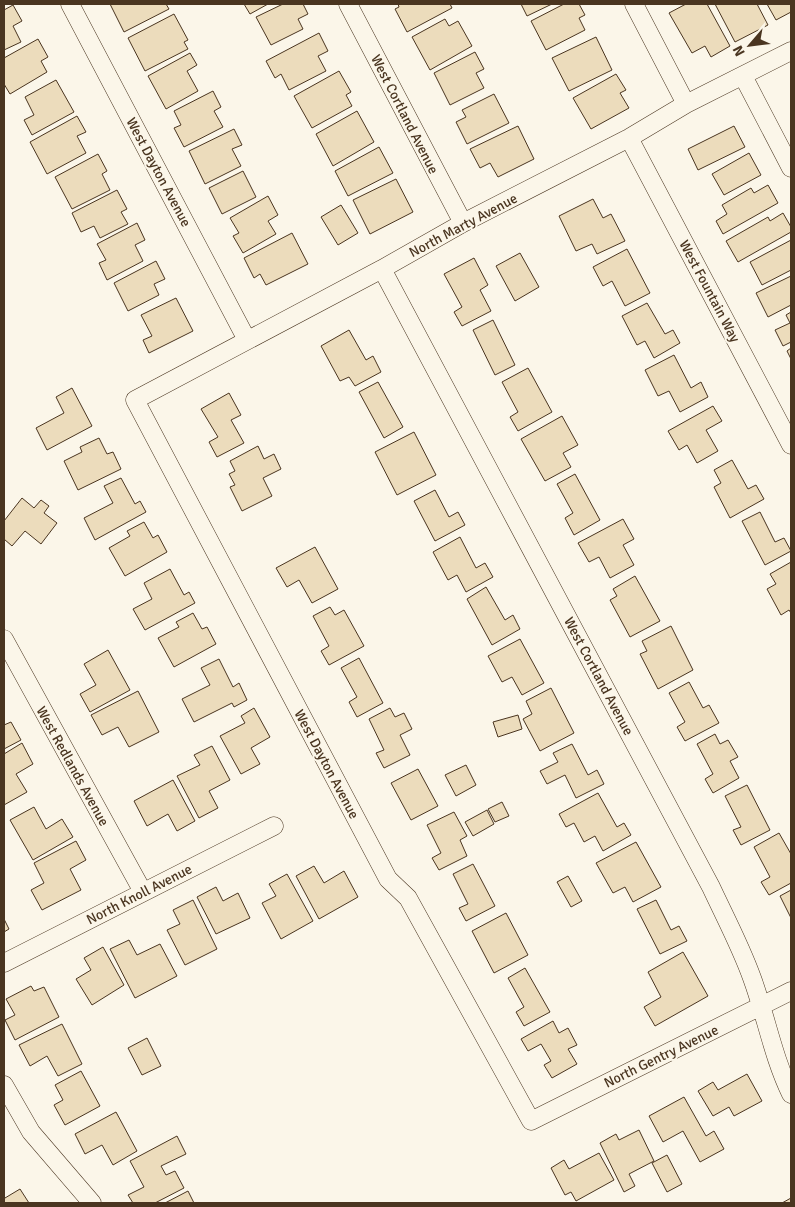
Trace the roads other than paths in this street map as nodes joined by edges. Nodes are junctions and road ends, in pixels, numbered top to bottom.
1 (70, 4) edge
2 (348, 4) edge
3 (634, 4) edge
4 (791, 51) edge
5 (743, 76) junction
6 (686, 104) junction
7 (629, 138) junction
8 (791, 168) edge
9 (462, 224) junction
10 (382, 269) junction
11 (247, 340) junction
12 (135, 400) joint
13 (791, 445) edge
14 (4, 639) edge
15 (274, 826) dead end
16 (143, 892) junction
17 (4, 963) edge
18 (791, 991) edge
19 (761, 1007) junction
20 (4, 1085) edge
21 (791, 1094) edge
22 (531, 1121) joint
23 (92, 1203) edge

1 - 11 street, West Dayton Avenue
2 - 9 street, West Cortland Avenue
3 - 6 street
4 - 5 street, North Marty Avenue
5 - 6 street, North Marty Avenue
5 - 8 street
6 - 7 street, North Marty Avenue
7 - 9 street, North Marty Avenue
7 - 13 street, West Fountain Way
9 - 10 street, North Marty Avenue
10 - 11 street, North Marty Avenue
10 - 19 street, West Cortland Avenue
11 - 12 street, North Marty Avenue
12 - 22 street, West Dayton Avenue
14 - 16 street, West Redlands Avenue
15 - 16 street, North Knoll Avenue
16 - 17 street, North Knoll Avenue
18 - 19 street, North Gentry Avenue
19 - 21 street, West Cortland Avenue
19 - 22 street, North Gentry Avenue
20 - 23 street

